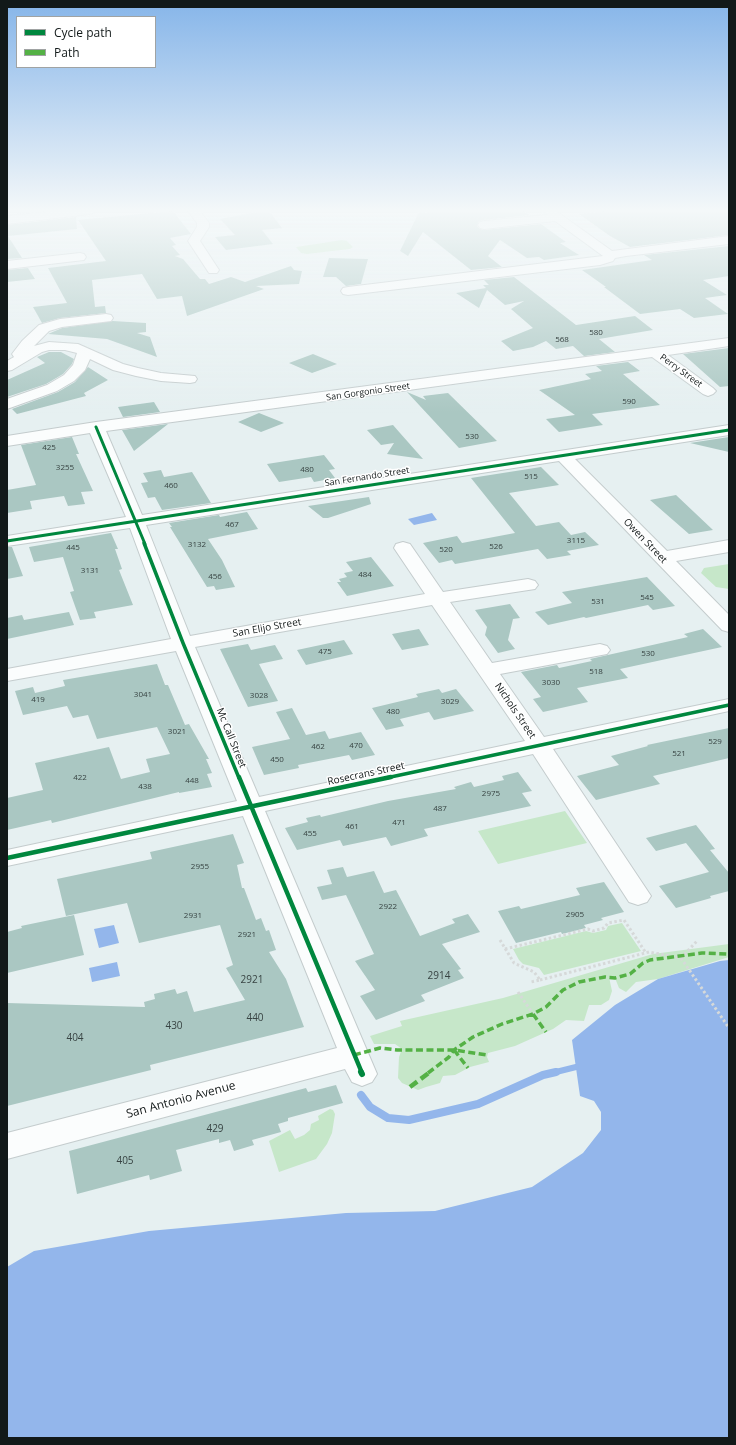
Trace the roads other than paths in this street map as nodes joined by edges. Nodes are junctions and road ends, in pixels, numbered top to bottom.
1 (459, 278) edge
2 (348, 291) dead end
3 (106, 318) dead end
4 (729, 342) edge
5 (85, 352) junction
6 (655, 352) junction
7 (8, 361) edge
8 (190, 379) dead end
9 (708, 391) dead end
10 (7, 404) edge
11 (96, 427) junction
12 (729, 430) edge
13 (7, 441) edge
14 (562, 455) junction
15 (136, 521) junction
16 (7, 541) edge
17 (729, 546) edge
18 (404, 548) dead end
19 (661, 558) junction
20 (528, 585) dead end
21 (438, 598) junction
22 (729, 626) edge
23 (183, 643) junction
24 (600, 650) dead end
25 (488, 670) junction
26 (7, 675) edge
27 (729, 705) edge
28 (539, 746) junction
29 (250, 806) junction
30 (7, 858) edge
31 (638, 896) dead end
32 (358, 1064) joint
33 (7, 1146) edge

1 - 2 street
3 - 7 street
4 - 6 street, San Gorgonio Street
5 - 7 street
5 - 8 street
5 - 10 street
6 - 9 street, Perry Street
6 - 11 street, San Gorgonio Street
11 - 13 street, San Gorgonio Street
11 - 15 street, Mc Call Street
12 - 14 street, San Fernando Street
14 - 15 street, San Fernando Street
14 - 19 street, Owen Street
15 - 16 street, San Fernando Street
15 - 23 street, Mc Call Street
17 - 19 street
18 - 21 street, Nichols Street
19 - 22 street, Owen Street
20 - 21 street, San Elijo Street
21 - 23 street, San Elijo Street
21 - 25 street, Nichols Street
23 - 26 street, San Elijo Street
23 - 29 street, Mc Call Street
24 - 25 street
25 - 28 street, Nichols Street
27 - 28 street, Rosecrans Street
28 - 29 street, Rosecrans Street
28 - 31 street, Nichols Street
29 - 30 street, Rosecrans Street
29 - 32 street, Mc Call Street
32 - 33 street, San Antonio Avenue

